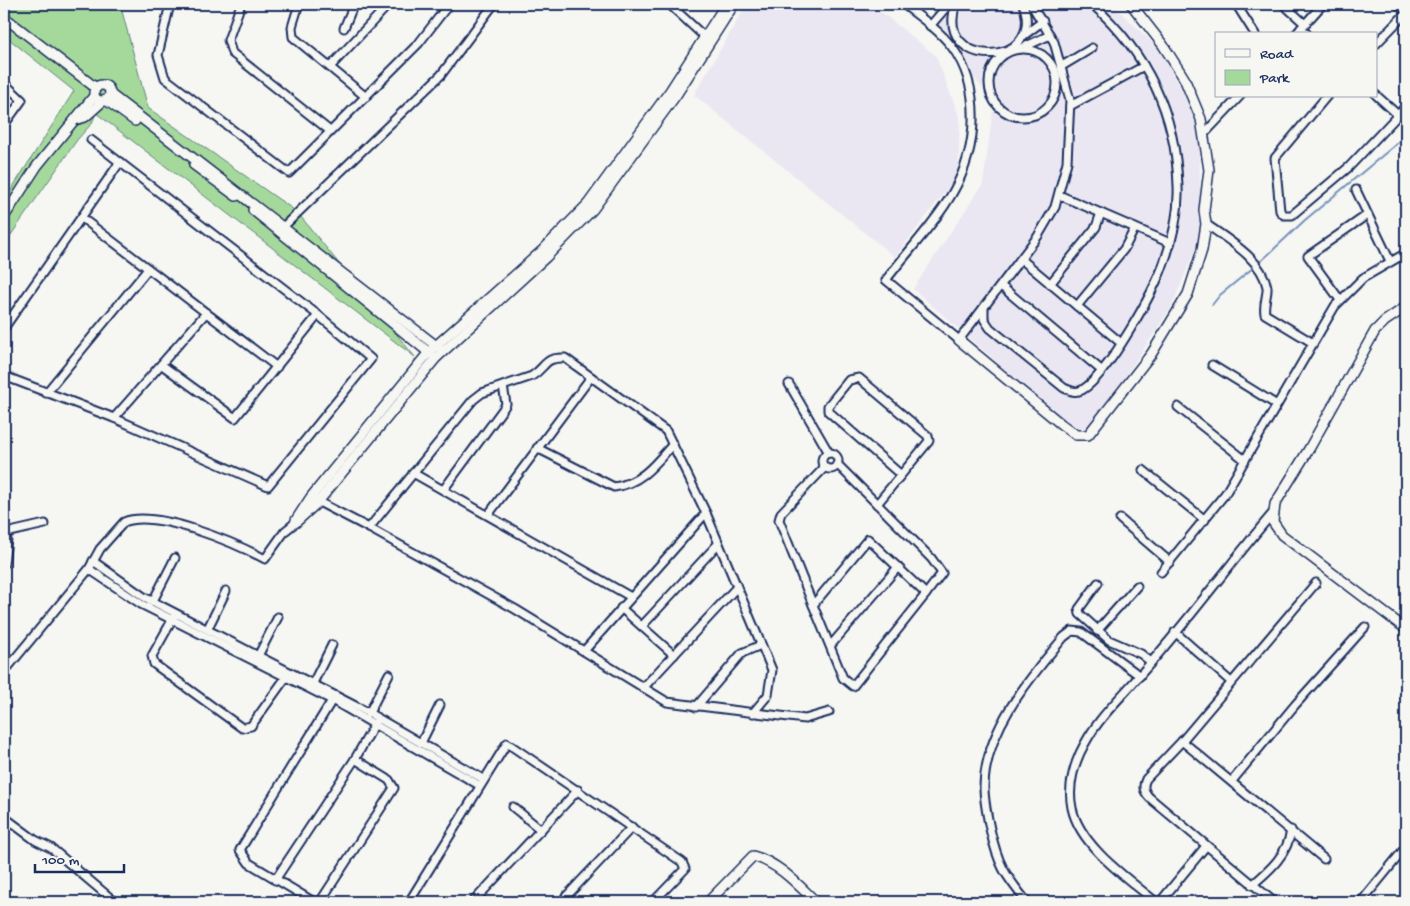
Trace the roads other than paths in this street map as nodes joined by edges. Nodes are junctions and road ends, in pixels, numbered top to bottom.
1 (170, 4) edge
2 (241, 4) edge
3 (299, 4) edge
4 (354, 4) edge
5 (389, 4) edge
6 (494, 4) edge
7 (669, 4) edge
8 (726, 4) edge
9 (734, 4) edge
10 (903, 4) edge
11 (949, 4) edge
12 (956, 4) edge
13 (1031, 4) edge
14 (1092, 4) edge
15 (1131, 4) edge
16 (1236, 4) edge
17 (1283, 4) edge
18 (1323, 4) edge
19 (1398, 4) edge
20 (445, 5) edge
21 (1024, 6) edge
22 (1406, 12) edge
23 (4, 17) edge
24 (1043, 21) junction
25 (930, 26) junction
26 (1033, 27) junction
27 (344, 28) dead end
28 (1300, 28) edge
29 (1254, 32) edge
30 (1050, 35) junction
31 (1020, 38) junction
32 (708, 39) junction
33 (1039, 40) junction
34 (1378, 42) edge
35 (1022, 48) junction
36 (1092, 48) dead end
37 (1048, 59) junction
38 (1062, 66) junction
39 (1144, 66) junction
40 (330, 67) junction
41 (4, 83) edge
42 (95, 92) junction
43 (366, 97) junction
44 (106, 98) junction
45 (1238, 98) edge
46 (1326, 98) edge
47 (1378, 98) edge
48 (1070, 106) junction
49 (1406, 106) edge
50 (1398, 115) junction
51 (75, 120) junction
52 (4, 125) edge
53 (330, 131) junction
54 (1204, 134) junction
55 (91, 140) dead end
56 (120, 162) junction
57 (1356, 190) dead end
58 (1059, 195) junction
59 (7, 208) edge
60 (1101, 213) junction
61 (1367, 215) junction
62 (4, 217) edge
63 (82, 218) junction
64 (1206, 224) junction
65 (284, 226) junction
66 (1135, 228) junction
67 (1170, 243) junction
68 (1406, 253) edge
69 (1021, 259) junction
70 (1390, 260) junction
71 (148, 269) junction
72 (1050, 284) junction
73 (1001, 286) junction
74 (1340, 300) junction
75 (1077, 306) junction
76 (984, 307) junction
77 (1406, 307) edge
78 (206, 313) junction
79 (318, 314) junction
80 (4, 328) edge
81 (959, 340) junction
82 (1121, 343) junction
83 (1313, 343) junction
84 (436, 345) junction
85 (443, 351) junction
86 (432, 355) junction
87 (162, 365) junction
88 (1212, 365) dead end
89 (277, 368) junction
90 (1102, 370) junction
91 (4, 376) edge
92 (591, 377) junction
93 (789, 384) dead end
94 (503, 386) junction
95 (46, 392) junction
96 (1277, 405) junction
97 (1178, 406) dead end
98 (114, 418) junction
99 (673, 444) junction
100 (537, 448) junction
101 (829, 453) junction
102 (1245, 460) junction
103 (837, 464) junction
104 (825, 467) junction
105 (1143, 470) dead end
106 (414, 473) junction
107 (901, 475) junction
108 (444, 489) junction
109 (314, 499) junction
110 (876, 504) junction
111 (706, 513) junction
112 (1272, 514) junction
113 (488, 515) junction
114 (1120, 519) dead end
115 (1205, 520) junction
116 (295, 522) joint
117 (45, 524) dead end
118 (369, 528) junction
119 (5, 530) edge
120 (718, 544) junction
121 (175, 558) dead end
122 (93, 561) junction
123 (1170, 562) junction
124 (4, 564) edge
125 (898, 568) junction
126 (89, 569) junction
127 (1161, 572) dead end
128 (1098, 583) dead end
129 (1316, 583) dead end
130 (1136, 586) dead end
131 (736, 588) junction
132 (226, 590) dead end
133 (926, 594) junction
134 (631, 597) junction
135 (153, 601) junction
136 (813, 605) junction
137 (621, 608) junction
138 (175, 616) junction
139 (278, 617) dead end
140 (642, 626) junction
141 (1365, 627) dead end
142 (208, 628) junction
143 (1406, 629) edge
144 (1097, 630) junction
145 (1175, 632) junction
146 (332, 645) dead end
147 (761, 645) junction
148 (831, 645) junction
149 (584, 651) junction
150 (674, 655) junction
151 (257, 657) junction
152 (1152, 662) junction
153 (4, 672) edge
154 (289, 674) junction
155 (389, 674) dead end
156 (1140, 676) junction
157 (1231, 682) junction
158 (313, 683) junction
159 (644, 688) junction
160 (333, 698) junction
161 (440, 705) dead end
162 (696, 707) junction
163 (829, 712) dead end
164 (369, 713) junction
165 (753, 713) junction
166 (377, 721) junction
167 (1182, 741) junction
168 (421, 743) junction
169 (355, 759) junction
170 (1232, 781) junction
171 (481, 782) junction
172 (578, 790) junction
173 (513, 808) dead end
174 (4, 817) edge
175 (632, 827) junction
176 (541, 830) junction
177 (1290, 830) junction
178 (1206, 846) junction
179 (1406, 847) edge
180 (1324, 859) dead end
181 (276, 880) junction
182 (1252, 885) junction
183 (4, 900) edge
184 (7, 902) edge
185 (116, 902) edge
186 (314, 902) edge
187 (320, 902) edge
188 (409, 902) edge
189 (473, 902) edge
190 (560, 902) edge
191 (654, 902) edge
192 (708, 902) edge
193 (816, 902) edge
194 (1028, 902) edge
195 (1156, 902) edge
196 (1160, 902) edge
197 (1274, 902) edge
198 (1361, 902) edge

1 - 53 street
2 - 53 street
3 - 40 street
4 - 27 street
5 - 40 street
6 - 65 street
7 - 32 street
8 - 32 street
9 - 32 street
10 - 25 street
11 - 25 street
12 - 31 street
13 - 24 street
14 - 39 street
15 - 54 street
16 - 29 street
17 - 28 street
18 - 28 street
19 - 22 street
20 - 43 street
21 - 26 street
21 - 31 street
22 - 34 street
23 - 42 street
24 - 26 street
24 - 30 street
25 - 81 street
26 - 31 street
30 - 33 street
30 - 38 street
32 - 84 street
32 - 85 street
33 - 35 street
33 - 37 street
35 - 37 street
35 - 37 street
36 - 38 street
38 - 48 street
39 - 48 street
39 - 67 street
40 - 43 street
41 - 52 street
42 - 44 street
42 - 44 street
42 - 51 street
43 - 53 street
44 - 51 street
44 - 65 street
44 - 86 street
45 - 54 street
46 - 50 street
47 - 50 street
48 - 58 street
49 - 50 street
51 - 59 street
54 - 64 street
55 - 56 street
56 - 63 street
56 - 79 street
57 - 61 street
58 - 60 street
58 - 69 street
59 - 62 street
60 - 66 street
60 - 72 street
61 - 70 street
61 - 74 street
63 - 71 street
63 - 80 street
64 - 81 street
64 - 83 street
65 - 84 street
66 - 67 street
66 - 75 street
67 - 82 street
68 - 70 street
69 - 72 street
69 - 73 street
70 - 74 street
71 - 78 street
71 - 95 street
72 - 75 street
73 - 76 street
73 - 90 street
74 - 83 street
75 - 82 street
76 - 81 street
76 - 90 street
77 - 112 street
78 - 87 street
78 - 89 street
79 - 89 street
79 - 98 street
82 - 90 street
83 - 96 street
84 - 85 street
84 - 86 street
85 - 86 street
86 - 109 street
87 - 89 street
87 - 98 street
88 - 96 street
91 - 95 street
92 - 94 street
92 - 99 street
92 - 100 street
93 - 101 street
94 - 106 street
94 - 108 street
95 - 98 street
96 - 102 street
97 - 102 street
99 - 100 street
99 - 111 street
100 - 113 street
101 - 103 street
101 - 104 street
102 - 115 street
103 - 104 street
103 - 110 street
104 - 136 street
105 - 115 street
106 - 108 street
106 - 118 street
107 - 107 street
107 - 110 street
108 - 113 street
109 - 116 street
109 - 118 street
110 - 133 street
111 - 120 street
111 - 134 street
112 - 143 street
112 - 145 street
113 - 134 street
114 - 123 street
115 - 123 street
116 - 122 street
117 - 119 street
118 - 149 street
119 - 124 street
120 - 131 street
120 - 140 street
121 - 135 street
122 - 126 street
122 - 135 street
123 - 127 street
125 - 133 street
125 - 136 street
125 - 148 street
126 - 138 street
126 - 153 street
128 - 144 street
129 - 157 street
130 - 144 street
131 - 147 street
131 - 150 street
132 - 142 street
133 - 148 street
134 - 137 street
135 - 138 street
136 - 148 street
137 - 140 street
137 - 149 street
138 - 142 street
138 - 151 street
138 - 154 street
139 - 151 street
140 - 150 street
141 - 170 street
142 - 151 street
144 - 152 street
145 - 152 street
145 - 157 street
146 - 158 street
147 - 162 street
147 - 165 street
149 - 159 street
150 - 159 street
151 - 154 street
152 - 156 street
154 - 158 street
154 - 160 street
155 - 164 street
156 - 194 street
156 - 195 street
157 - 167 street
158 - 160 street
159 - 162 street
160 - 164 street
160 - 166 street
160 - 181 street
161 - 168 street
162 - 165 street
163 - 165 street
164 - 166 street
166 - 168 street
166 - 169 street
166 - 171 street
167 - 170 street
167 - 178 street
168 - 171 street
169 - 181 street
169 - 187 street
170 - 177 street
171 - 172 street
171 - 188 street
172 - 175 street
172 - 176 street
173 - 176 street
174 - 185 street
175 - 190 street
175 - 191 street
176 - 189 street
177 - 180 street
177 - 182 street
178 - 182 street
178 - 196 street
179 - 198 street
181 - 186 street
182 - 197 street
183 - 184 street
192 - 193 street

